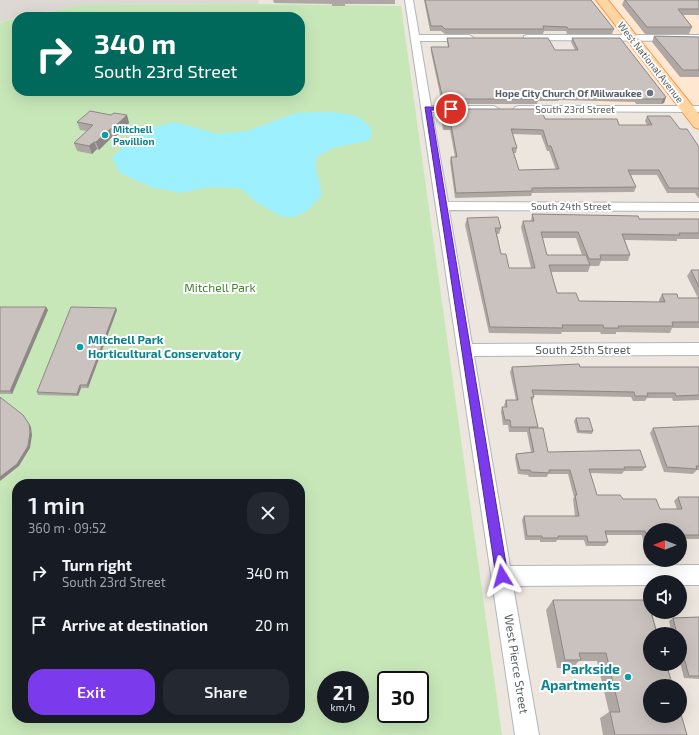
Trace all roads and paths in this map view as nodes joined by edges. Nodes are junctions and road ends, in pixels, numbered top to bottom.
1 (409, 0) edge
2 (602, 0) edge
3 (416, 38) junction
4 (479, 38) edge
5 (519, 38) edge
6 (632, 38) junction
7 (699, 38) edge
8 (428, 109) junction
9 (693, 109) edge
10 (699, 124) edge
11 (443, 206) junction
12 (699, 207) edge
13 (699, 349) edge
14 (466, 350) junction
15 (699, 575) edge
16 (502, 576) junction
17 (527, 735) edge

1 - 3 street, West Pierce Street
2 - 6 main road, West National Avenue
3 - 4 street
3 - 8 street, West Pierce Street
5 - 6 street
6 - 7 street
6 - 9 main road, West National Avenue
8 - 9 street, South 23rd Street
8 - 11 street, West Pierce Street
9 - 10 main road, West National Avenue
11 - 12 street, South 24th Street
11 - 14 street, West Pierce Street
13 - 14 street, South 25th Street
14 - 16 street, West Pierce Street
15 - 16 street
16 - 17 street, West Pierce Street

